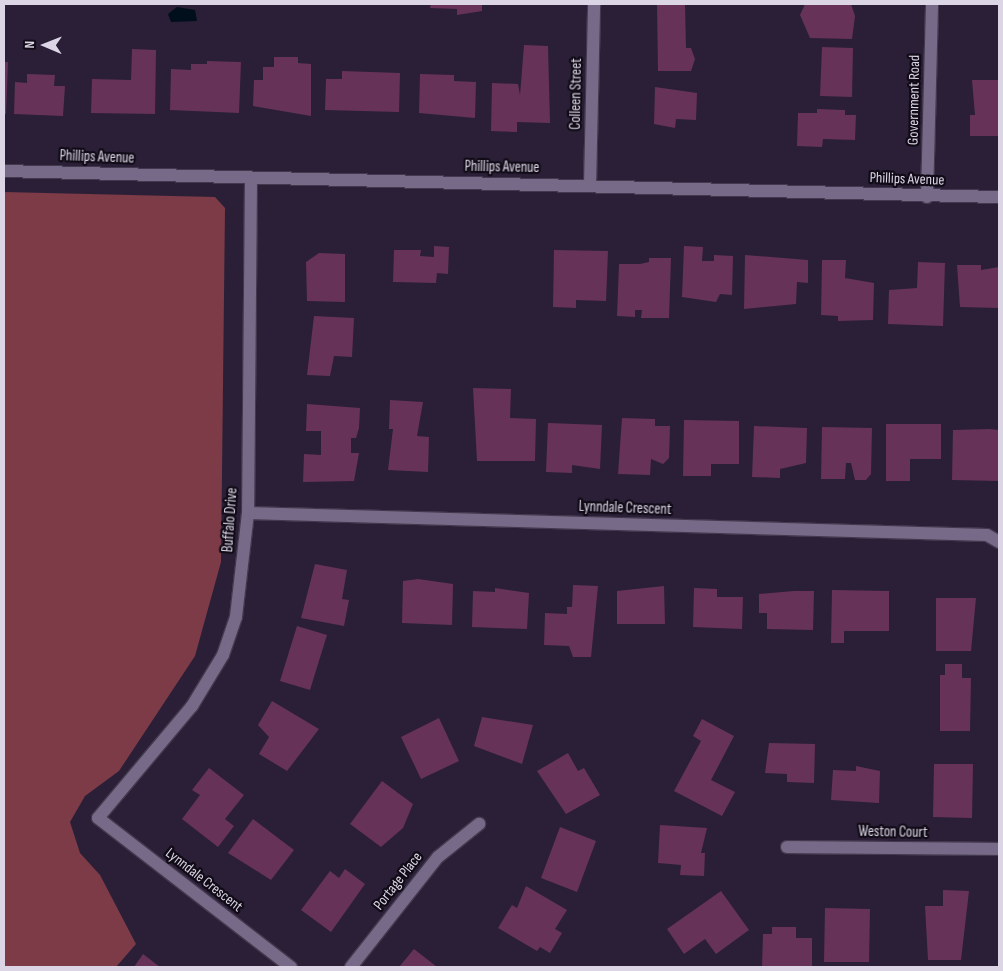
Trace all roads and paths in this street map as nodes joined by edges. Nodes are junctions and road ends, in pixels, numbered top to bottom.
1 (594, 4) edge
2 (932, 4) edge
3 (4, 171) edge
4 (251, 178) junction
5 (590, 186) junction
6 (927, 197) junction
7 (999, 198) edge
8 (248, 513) junction
9 (999, 542) edge
10 (98, 818) joint
11 (479, 824) dead end
12 (787, 847) dead end
13 (999, 849) edge
14 (291, 967) edge
15 (351, 967) edge

1 - 5 street, Colleen Street
2 - 6 street, Government Road
3 - 4 street, Phillips Avenue
4 - 5 street, Phillips Avenue
4 - 8 street, Buffalo Drive
5 - 6 street, Phillips Avenue
6 - 7 street, Phillips Avenue
8 - 9 street, Lynndale Crescent
8 - 10 street, Buffalo Drive
10 - 14 street, Lynndale Crescent
11 - 15 street, Portage Place
12 - 13 street, Weston Court

